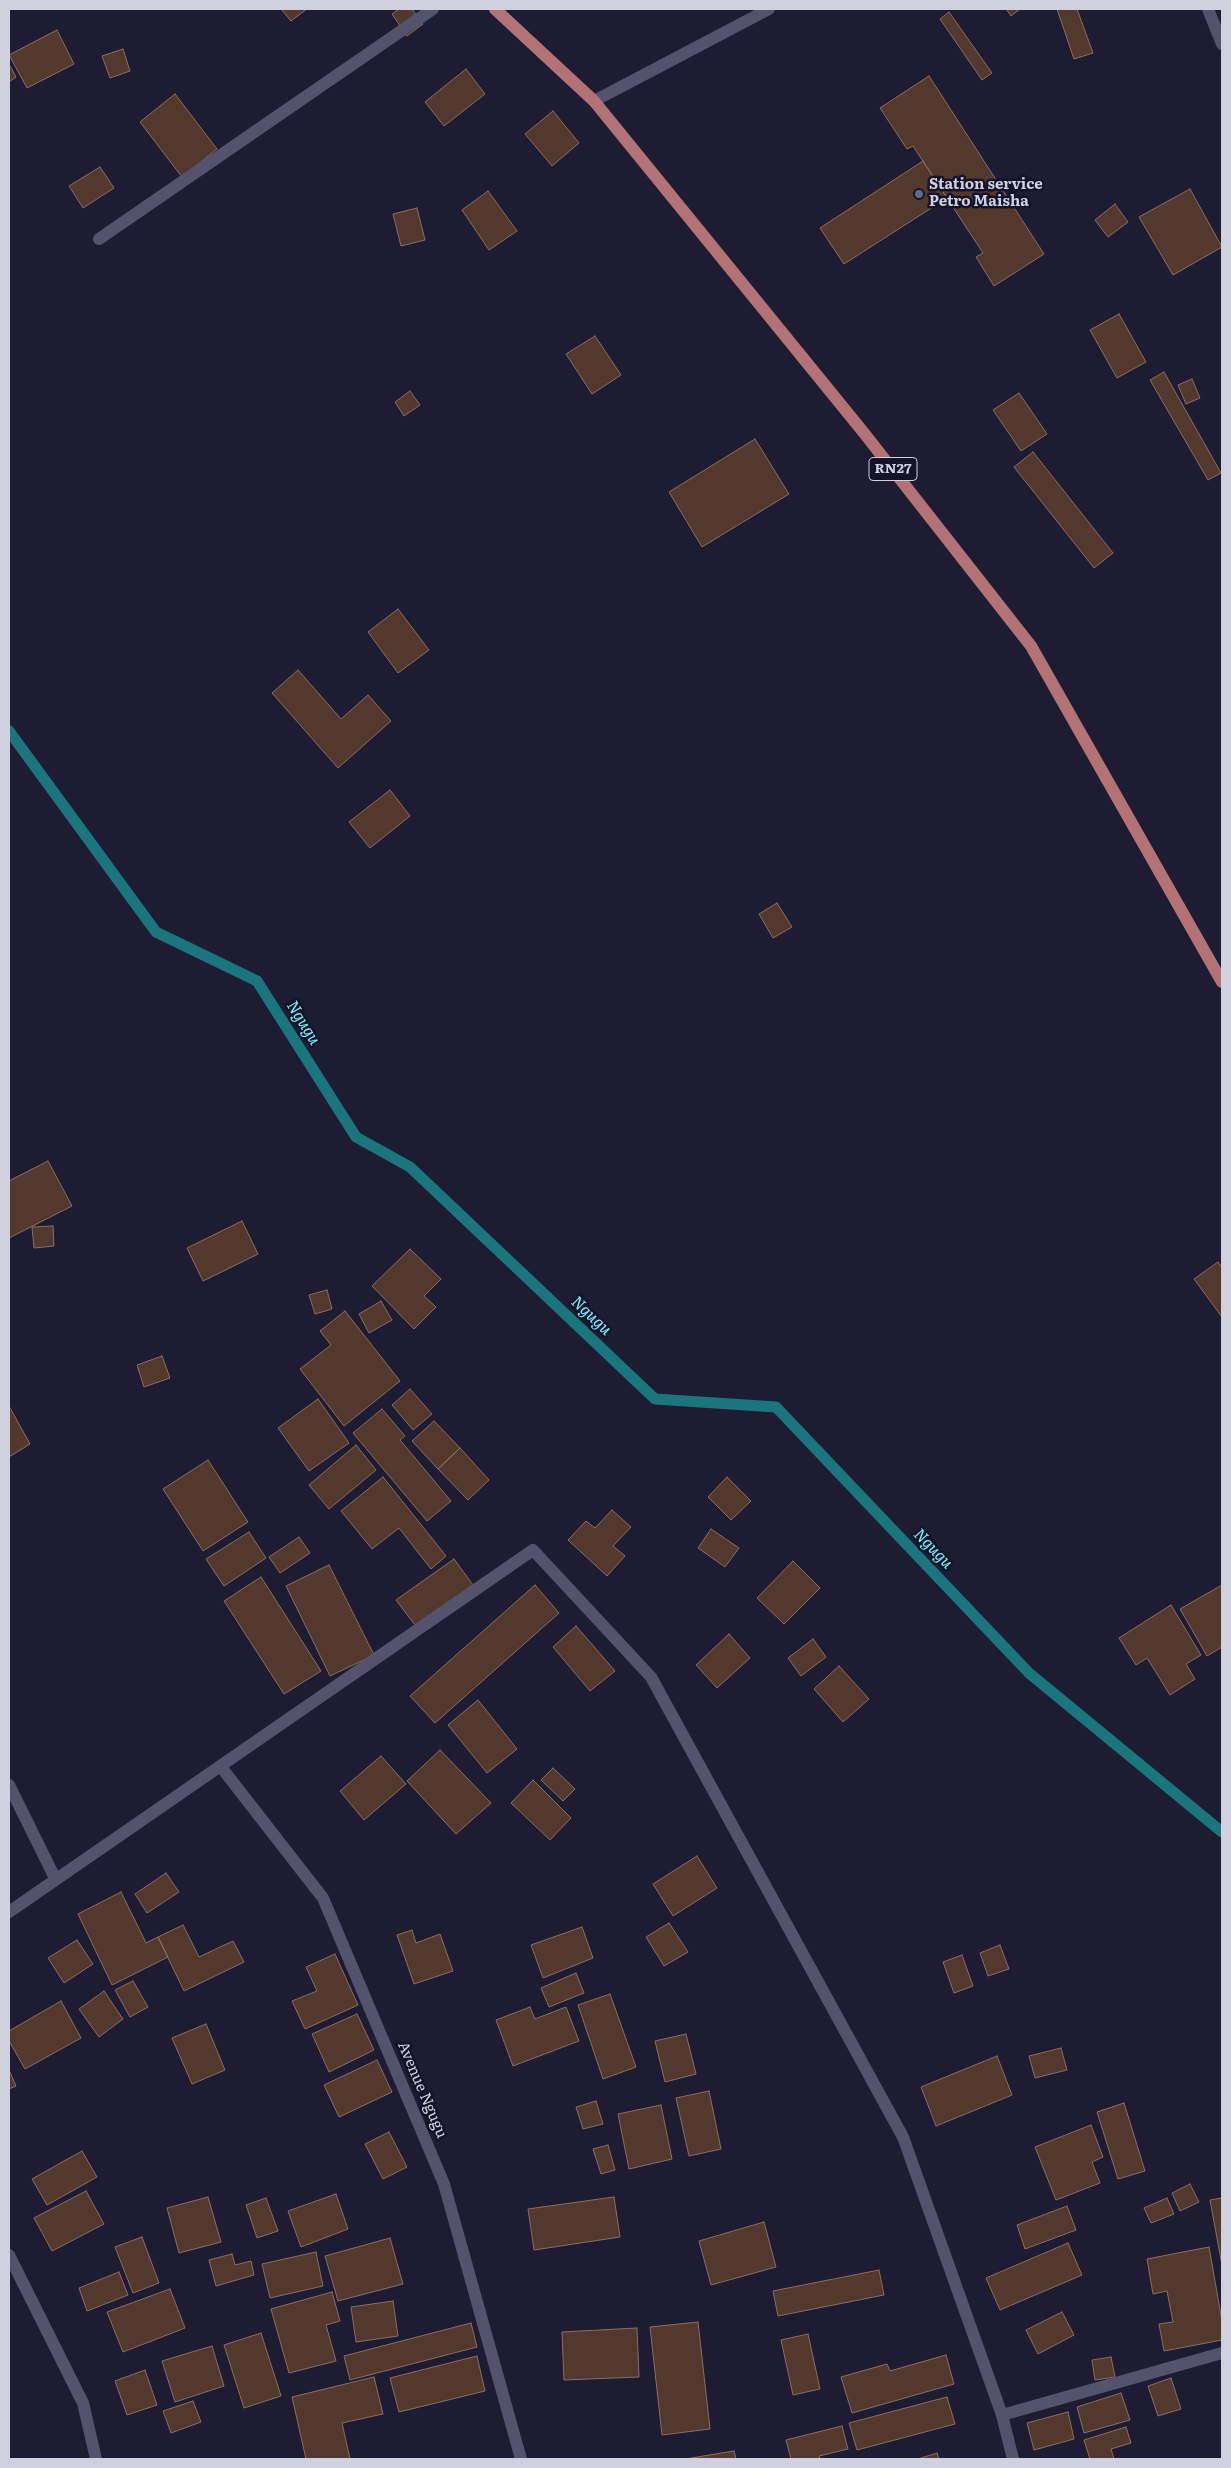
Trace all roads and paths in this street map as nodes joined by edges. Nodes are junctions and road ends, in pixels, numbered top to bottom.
1 (433, 9) edge
2 (494, 9) edge
3 (769, 9) edge
4 (1208, 9) edge
5 (1222, 44) edge
6 (594, 101) junction
7 (99, 239) dead end
8 (1222, 982) edge
9 (221, 1767) junction
10 (9, 1785) edge
11 (55, 1878) junction
12 (9, 1912) edge
13 (9, 2255) edge
14 (1222, 2353) edge
15 (1002, 2415) junction
16 (96, 2459) edge
17 (521, 2459) edge
18 (1013, 2459) edge

1 - 7 street
2 - 6 main road, RN27
3 - 6 street
4 - 5 street
6 - 8 main road, RN27
9 - 11 street
9 - 15 street
9 - 17 street, Avenue Ngugu
10 - 11 street
11 - 12 street
13 - 16 street
14 - 15 street
15 - 18 street

